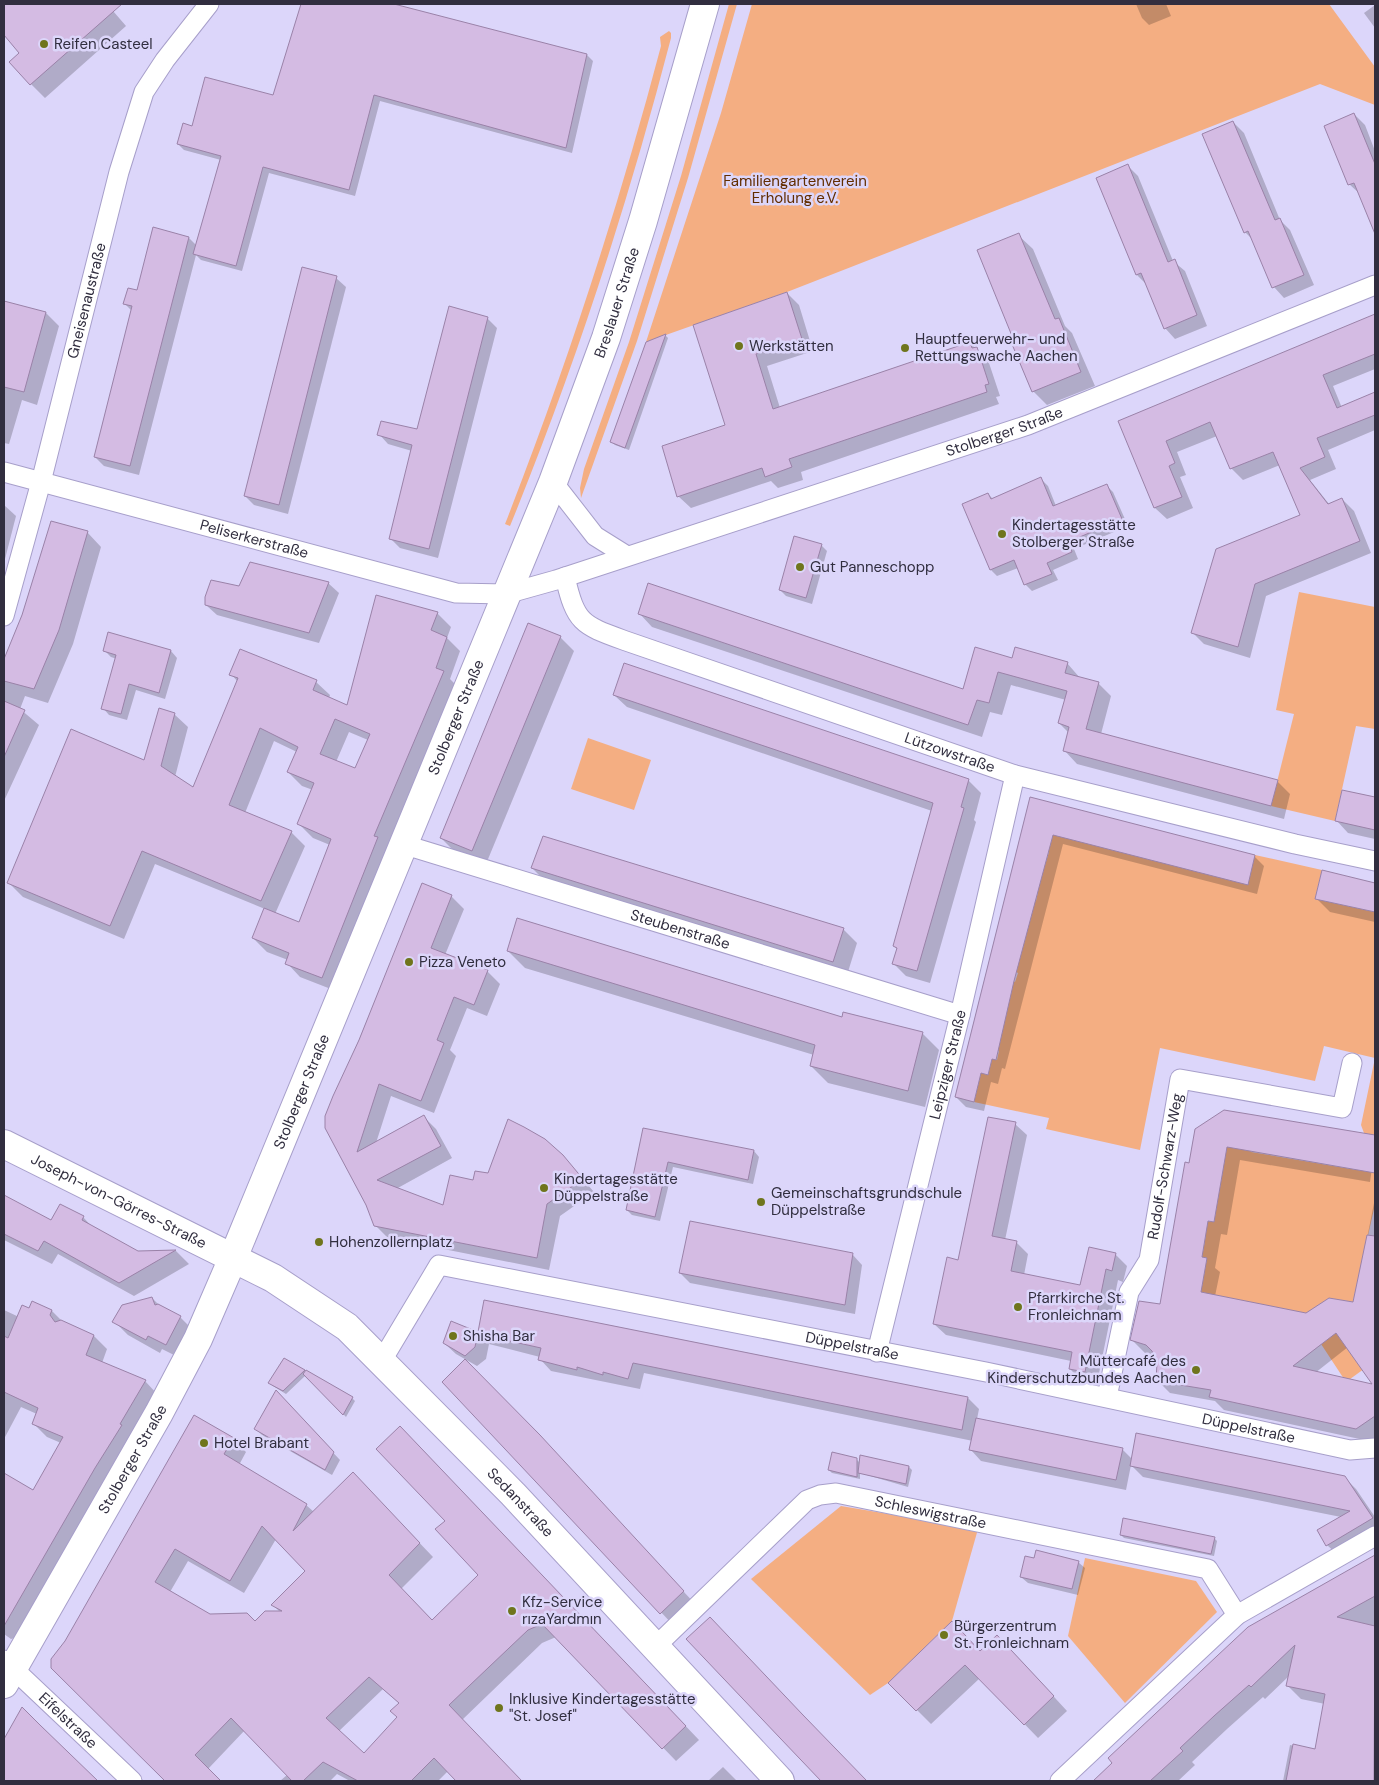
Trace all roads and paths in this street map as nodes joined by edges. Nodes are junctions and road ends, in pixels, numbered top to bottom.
1 (209, 4) edge
2 (705, 4) edge
3 (1375, 285) edge
4 (4, 472) edge
5 (41, 482) junction
6 (553, 482) junction
7 (626, 556) junction
8 (565, 576) junction
9 (506, 594) junction
10 (4, 616) edge
11 (1015, 775) junction
12 (402, 844) junction
13 (1375, 861) edge
14 (960, 1015) junction
15 (1352, 1063) dead end
16 (4, 1144) edge
17 (234, 1258) junction
18 (877, 1352) junction
19 (381, 1362) junction
20 (1108, 1397) junction
21 (1375, 1448) edge
22 (1375, 1536) edge
23 (1237, 1615) junction
24 (655, 1647) junction
25 (7, 1670) edge
26 (132, 1781) edge
27 (780, 1781) edge
28 (1060, 1781) edge

1 - 5 street, Gneisenaustraße
2 - 6 main road, Breslauer Straße
3 - 7 street, Stolberger Straße
4 - 5 street, Peliserkerstraße
5 - 9 street, Peliserkerstraße
5 - 10 street, Gneisenaustraße
6 - 7 street
6 - 9 main road, Breslauer Straße
7 - 8 street, Stolberger Straße
8 - 9 street, Stolberger Straße
8 - 11 street, Lützowstraße
9 - 12 main road, Stolberger Straße
11 - 13 street, Lützowstraße
11 - 14 street, Leipziger Straße
12 - 14 street, Steubenstraße
12 - 17 main road, Stolberger Straße
14 - 18 street, Leipziger Straße
15 - 20 street, Rudolf-Schwarz-Weg
16 - 17 main road, Joseph-von-Görres-Straße
17 - 19 main road, Sedanstraße
17 - 25 main road, Stolberger Straße
18 - 19 street, Düppelstraße
18 - 20 street, Düppelstraße
19 - 24 main road, Sedanstraße
20 - 21 street, Düppelstraße
22 - 23 street
23 - 24 street, Schleswigstraße
23 - 28 street
24 - 27 main road, Sedanstraße
25 - 26 street, Eifelstraße

